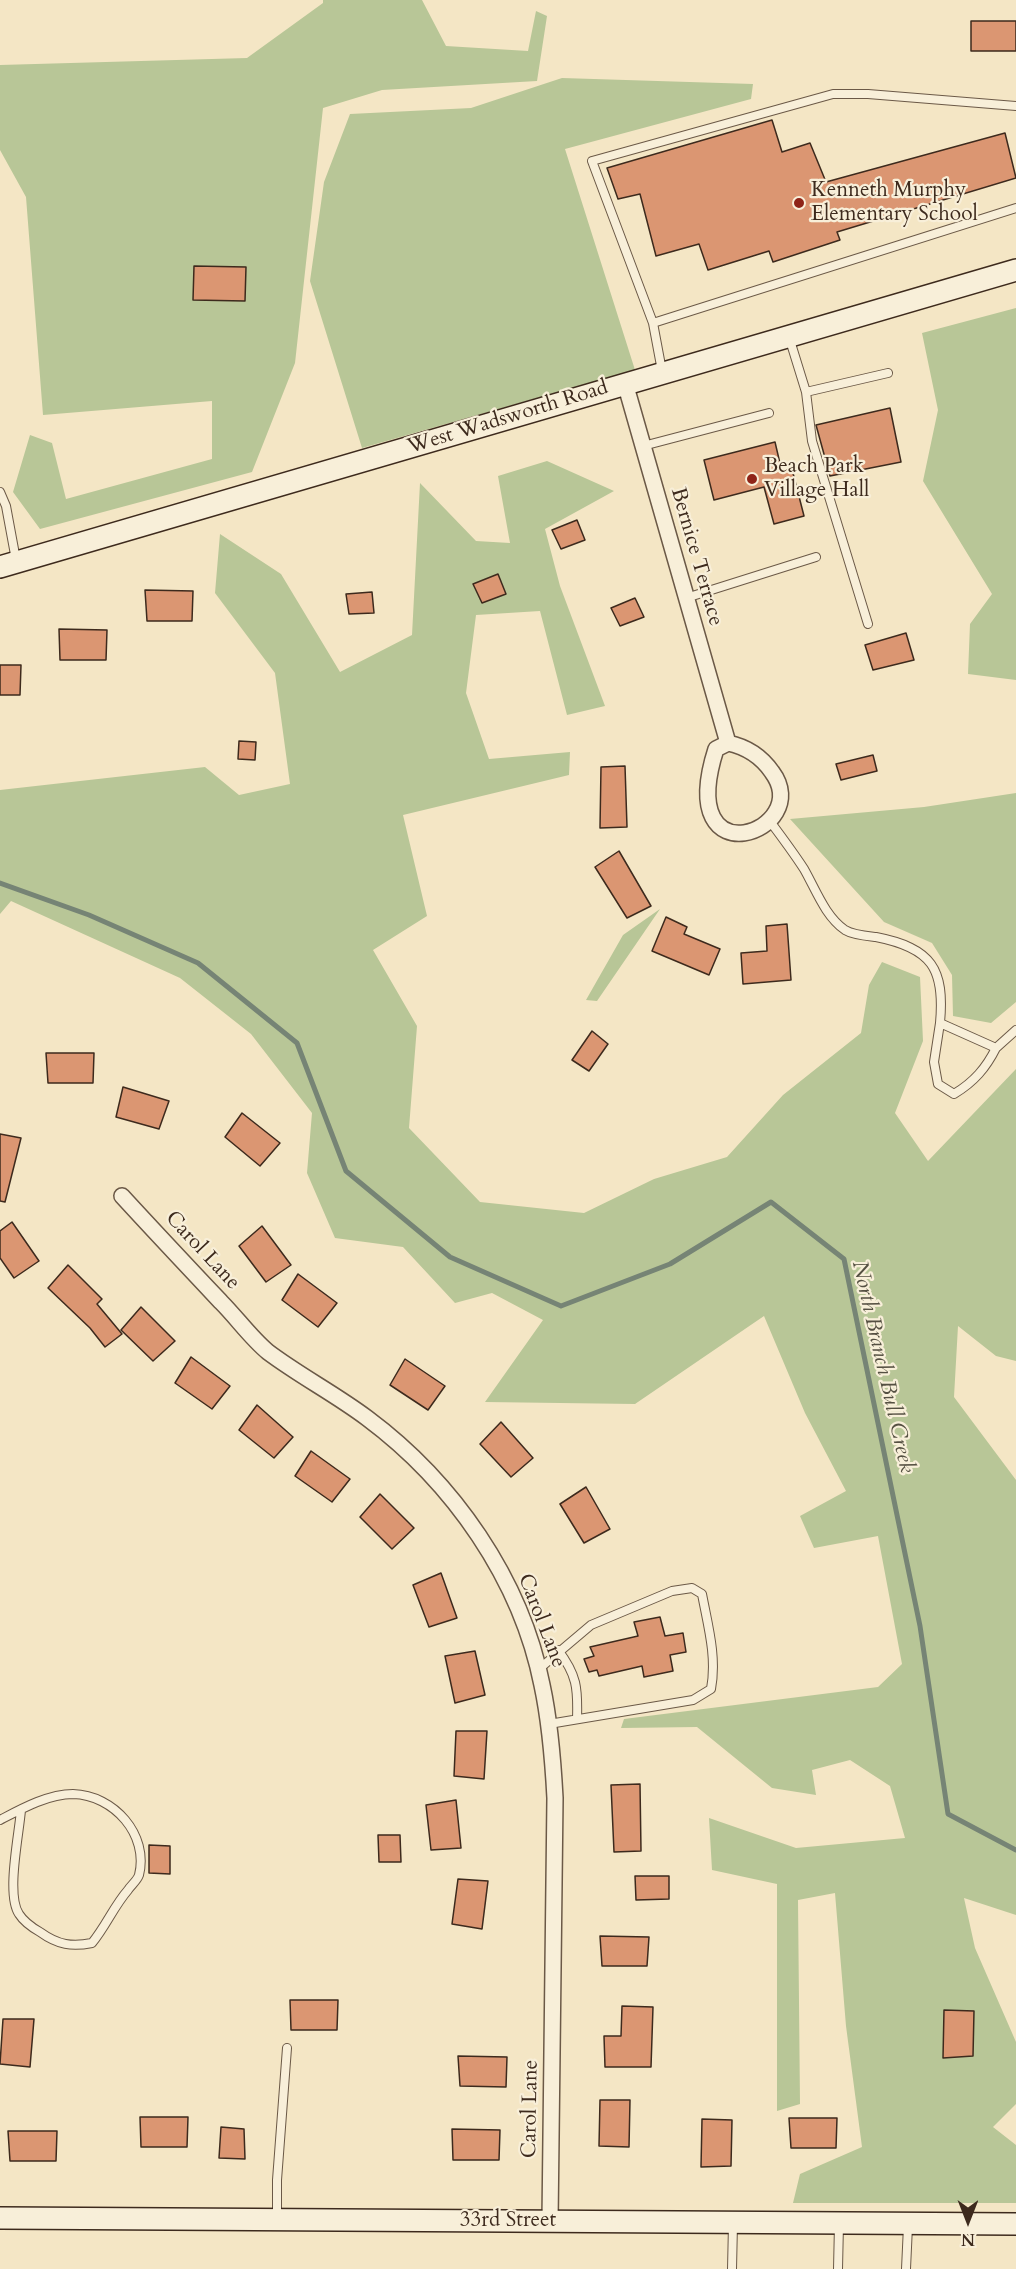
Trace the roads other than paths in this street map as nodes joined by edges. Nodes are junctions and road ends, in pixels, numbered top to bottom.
1 (1016, 106) edge
2 (1016, 208) edge
3 (1016, 270) edge
4 (653, 323) junction
5 (788, 336) junction
6 (663, 372) junction
7 (888, 373) dead end
8 (625, 383) junction
9 (806, 392) junction
10 (769, 413) dead end
11 (643, 446) junction
12 (0, 492) edge
13 (816, 556) dead end
14 (8, 564) edge
15 (686, 598) junction
16 (868, 624) dead end
17 (728, 743) junction
18 (769, 820) junction
19 (940, 1023) junction
20 (1016, 1030) edge
21 (996, 1048) junction
22 (122, 1196) dead end
23 (558, 1650) junction
24 (538, 1669) junction
25 (577, 1719) junction
26 (549, 1724) junction
27 (21, 1810) junction
28 (0, 1820) edge
29 (287, 2048) dead end
30 (0, 2218) edge
31 (277, 2220) junction
32 (550, 2221) junction
33 (733, 2222) junction
34 (838, 2223) junction
35 (908, 2223) junction
36 (1016, 2224) edge
37 (732, 2269) edge
38 (838, 2269) edge
39 (906, 2269) edge

1 - 4 lane
2 - 4 lane
3 - 5 main road, West Wadsworth Road
4 - 6 lane
5 - 6 main road, West Wadsworth Road
5 - 9 lane
6 - 8 main road, West Wadsworth Road
7 - 9 lane
8 - 11 street, Bernice Terrace
8 - 14 main road, West Wadsworth Road
9 - 16 lane
10 - 11 lane
11 - 15 street, Bernice Terrace
12 - 14 lane
13 - 15 lane
15 - 17 street, Bernice Terrace
17 - 18 street
17 - 18 street
18 - 19 lane
19 - 21 lane
19 - 21 lane
20 - 21 lane
22 - 24 street, Carol Lane
23 - 24 lane
23 - 25 lane
23 - 25 lane
24 - 26 street, Carol Lane
25 - 26 lane
26 - 32 street, Carol Lane
27 - 27 lane
27 - 28 lane
29 - 31 lane
30 - 31 main road, 33rd Street
31 - 32 main road, 33rd Street
32 - 33 main road, 33rd Street
33 - 34 main road, 33rd Street
33 - 37 lane
34 - 35 main road, 33rd Street
34 - 38 lane
35 - 36 main road, 33rd Street
35 - 39 lane

